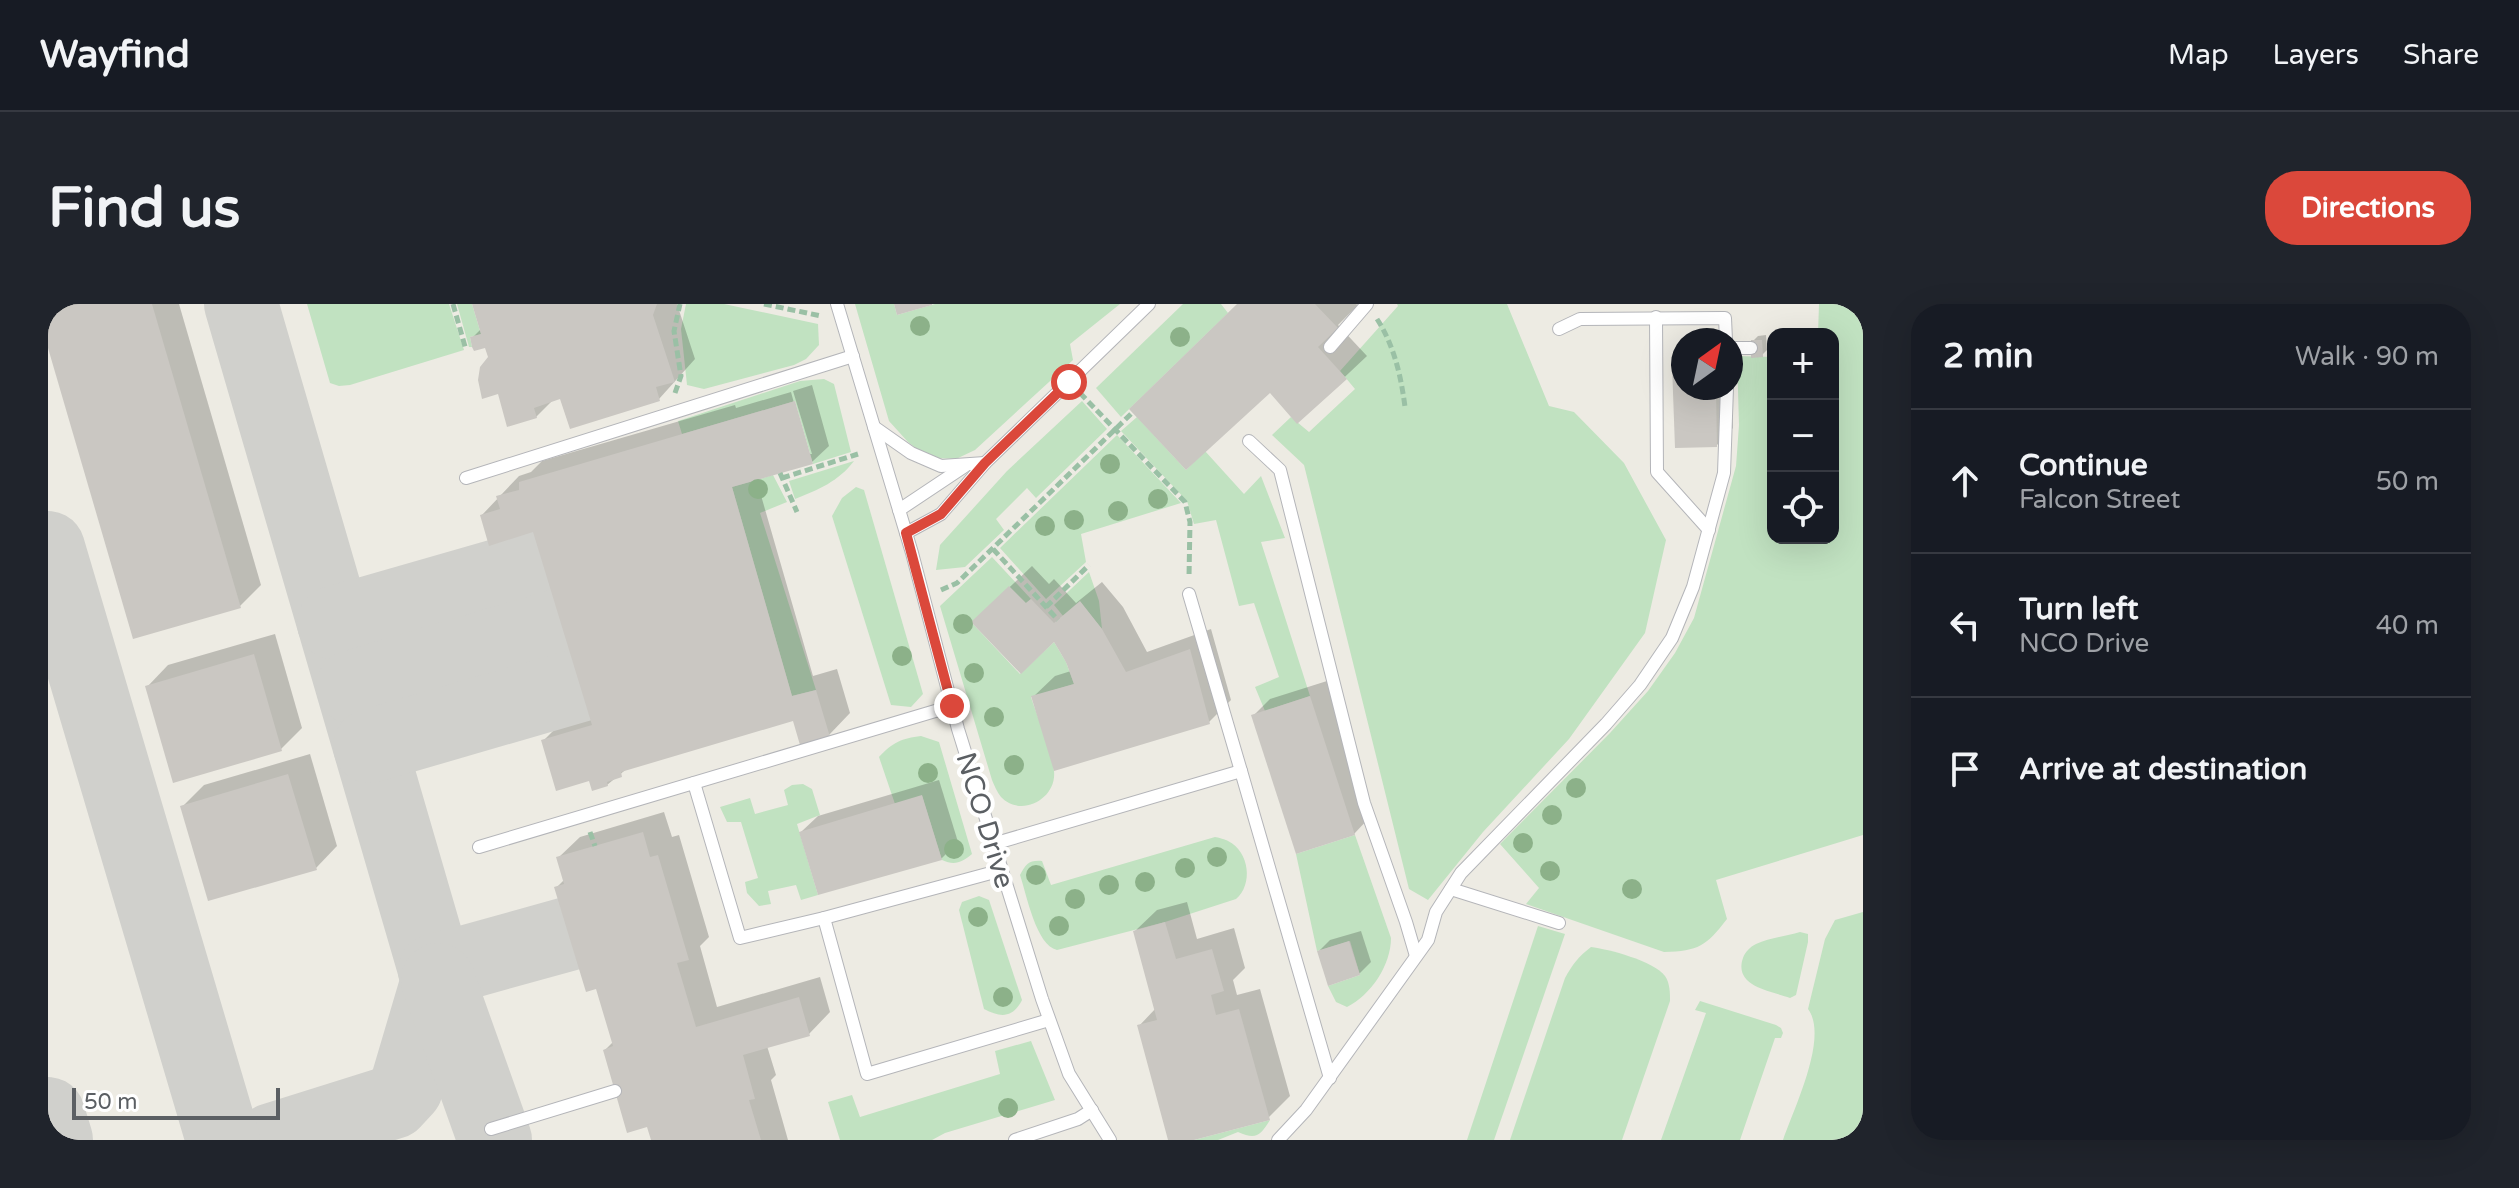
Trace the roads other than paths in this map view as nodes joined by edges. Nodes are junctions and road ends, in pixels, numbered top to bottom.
1 (837, 304) edge
2 (1149, 304) edge
3 (1367, 304) edge
4 (1727, 304) edge
5 (1656, 317) junction
6 (1725, 318) junction
7 (1725, 328) edge
8 (1559, 329) dead end
9 (1330, 347) dead end
10 (1743, 348) edge
11 (1751, 348) dead end
12 (853, 356) junction
13 (1727, 400) edge
14 (874, 427) junction
15 (1249, 441) dead end
16 (985, 463) junction
17 (967, 464) junction
18 (466, 478) dead end
19 (899, 510) junction
20 (1709, 530) junction
21 (906, 533) junction
22 (1189, 594) road end
23 (952, 706) junction
24 (1241, 771) junction
25 (694, 783) junction
26 (993, 844) junction
27 (479, 847) dead end
28 (1002, 870) junction
29 (1451, 889) junction
30 (824, 918) junction
31 (1559, 923) dead end
32 (1416, 956) junction
33 (1049, 1020) junction
34 (1330, 1078) junction
35 (615, 1091) dead end
36 (1092, 1110) junction
37 (491, 1129) dead end
38 (1015, 1140) edge
39 (1110, 1140) edge
40 (1278, 1140) edge

1 - 12 lane, NCO Drive
2 - 16 lane
3 - 9 lane
4 - 6 lane
5 - 6 lane
5 - 8 lane
5 - 20 lane
6 - 7 lane
10 - 11 lane
12 - 14 lane, NCO Drive
12 - 18 lane
13 - 20 lane
14 - 17 lane
14 - 19 lane, NCO Drive
15 - 32 lane
16 - 17 lane
16 - 21 lane
17 - 19 lane
19 - 21 lane, NCO Drive
20 - 29 lane
21 - 23 lane, NCO Drive
22 - 24 lane
23 - 25 lane
23 - 26 lane, NCO Drive
24 - 26 lane
24 - 34 lane
25 - 27 lane
25 - 30 lane
26 - 28 lane, NCO Drive
28 - 30 lane
28 - 33 lane, NCO Drive
29 - 31 lane
29 - 32 lane
30 - 33 lane
32 - 34 lane
33 - 36 lane, NCO Drive
34 - 40 lane
35 - 37 lane
36 - 38 lane
36 - 39 lane, NCO Drive

